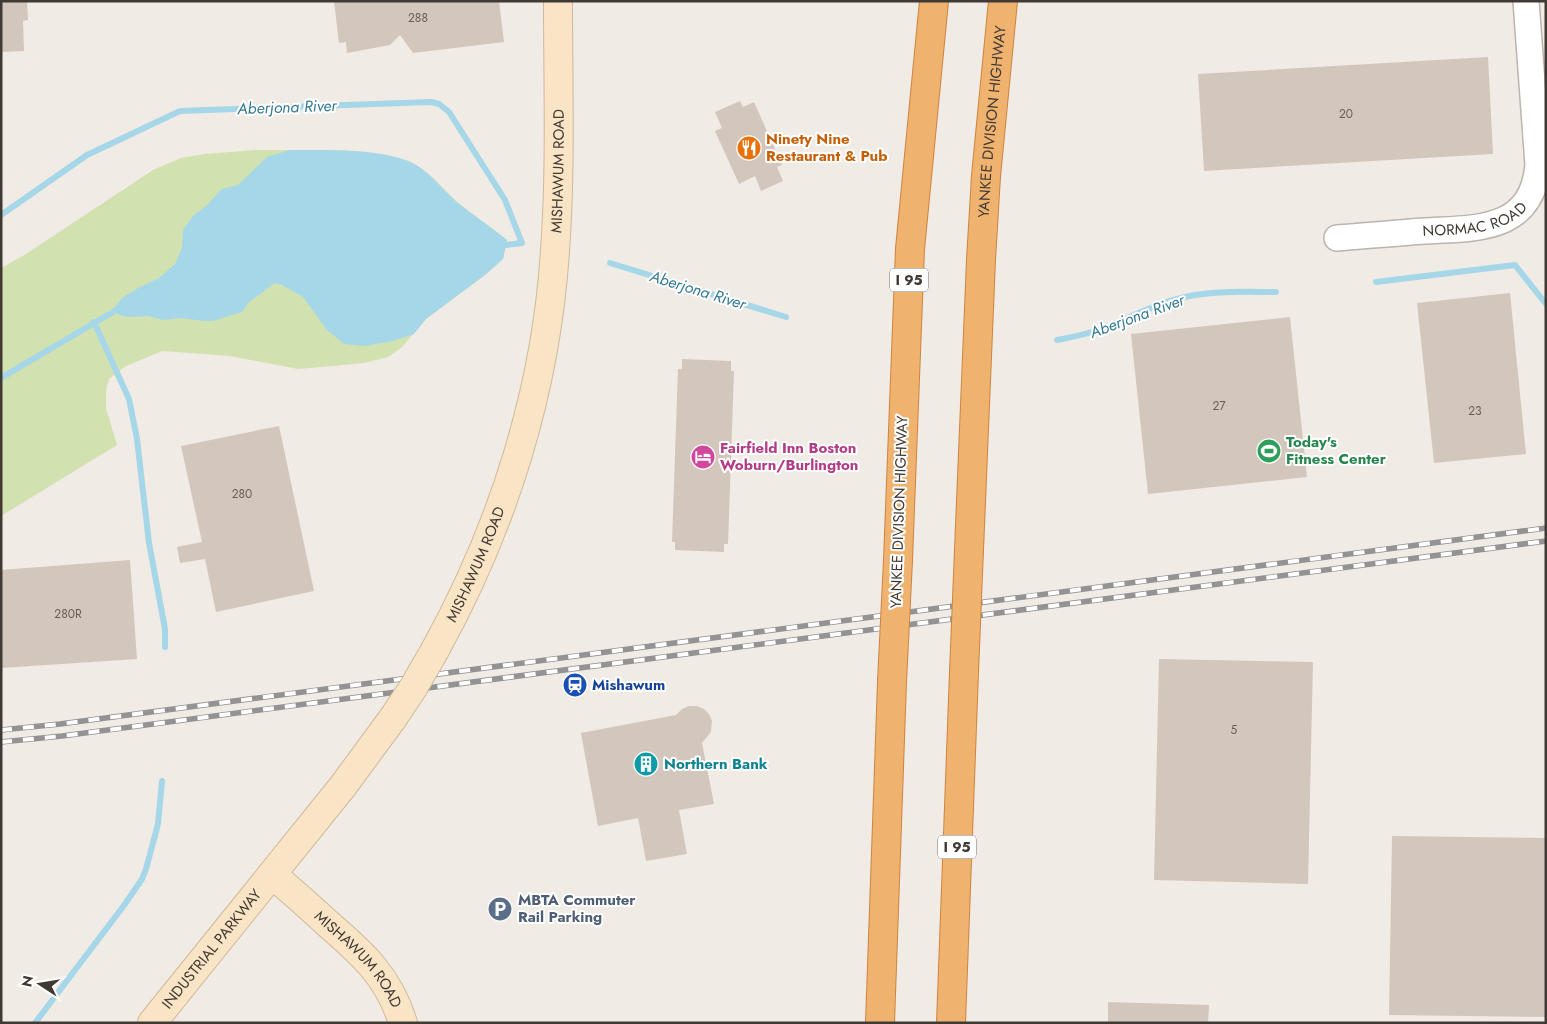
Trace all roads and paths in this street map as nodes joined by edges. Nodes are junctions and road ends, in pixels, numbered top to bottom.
1 (558, 1) edge
2 (934, 1) edge
3 (1003, 1) edge
4 (1526, 1) edge
5 (1337, 238) dead end
6 (272, 874) junction
7 (152, 1023) edge
8 (403, 1023) edge
9 (880, 1023) edge
10 (951, 1023) edge

1 - 6 main road, MISHAWUM ROAD, bridge
2 - 9 highway, YANKEE DIVISION HIGHWAY / I 95, bridge
3 - 10 highway, YANKEE DIVISION HIGHWAY / I 95, bridge
4 - 5 street, NORMAC ROAD
6 - 7 main road, INDUSTRIAL PARKWAY
6 - 8 main road, MISHAWUM ROAD

